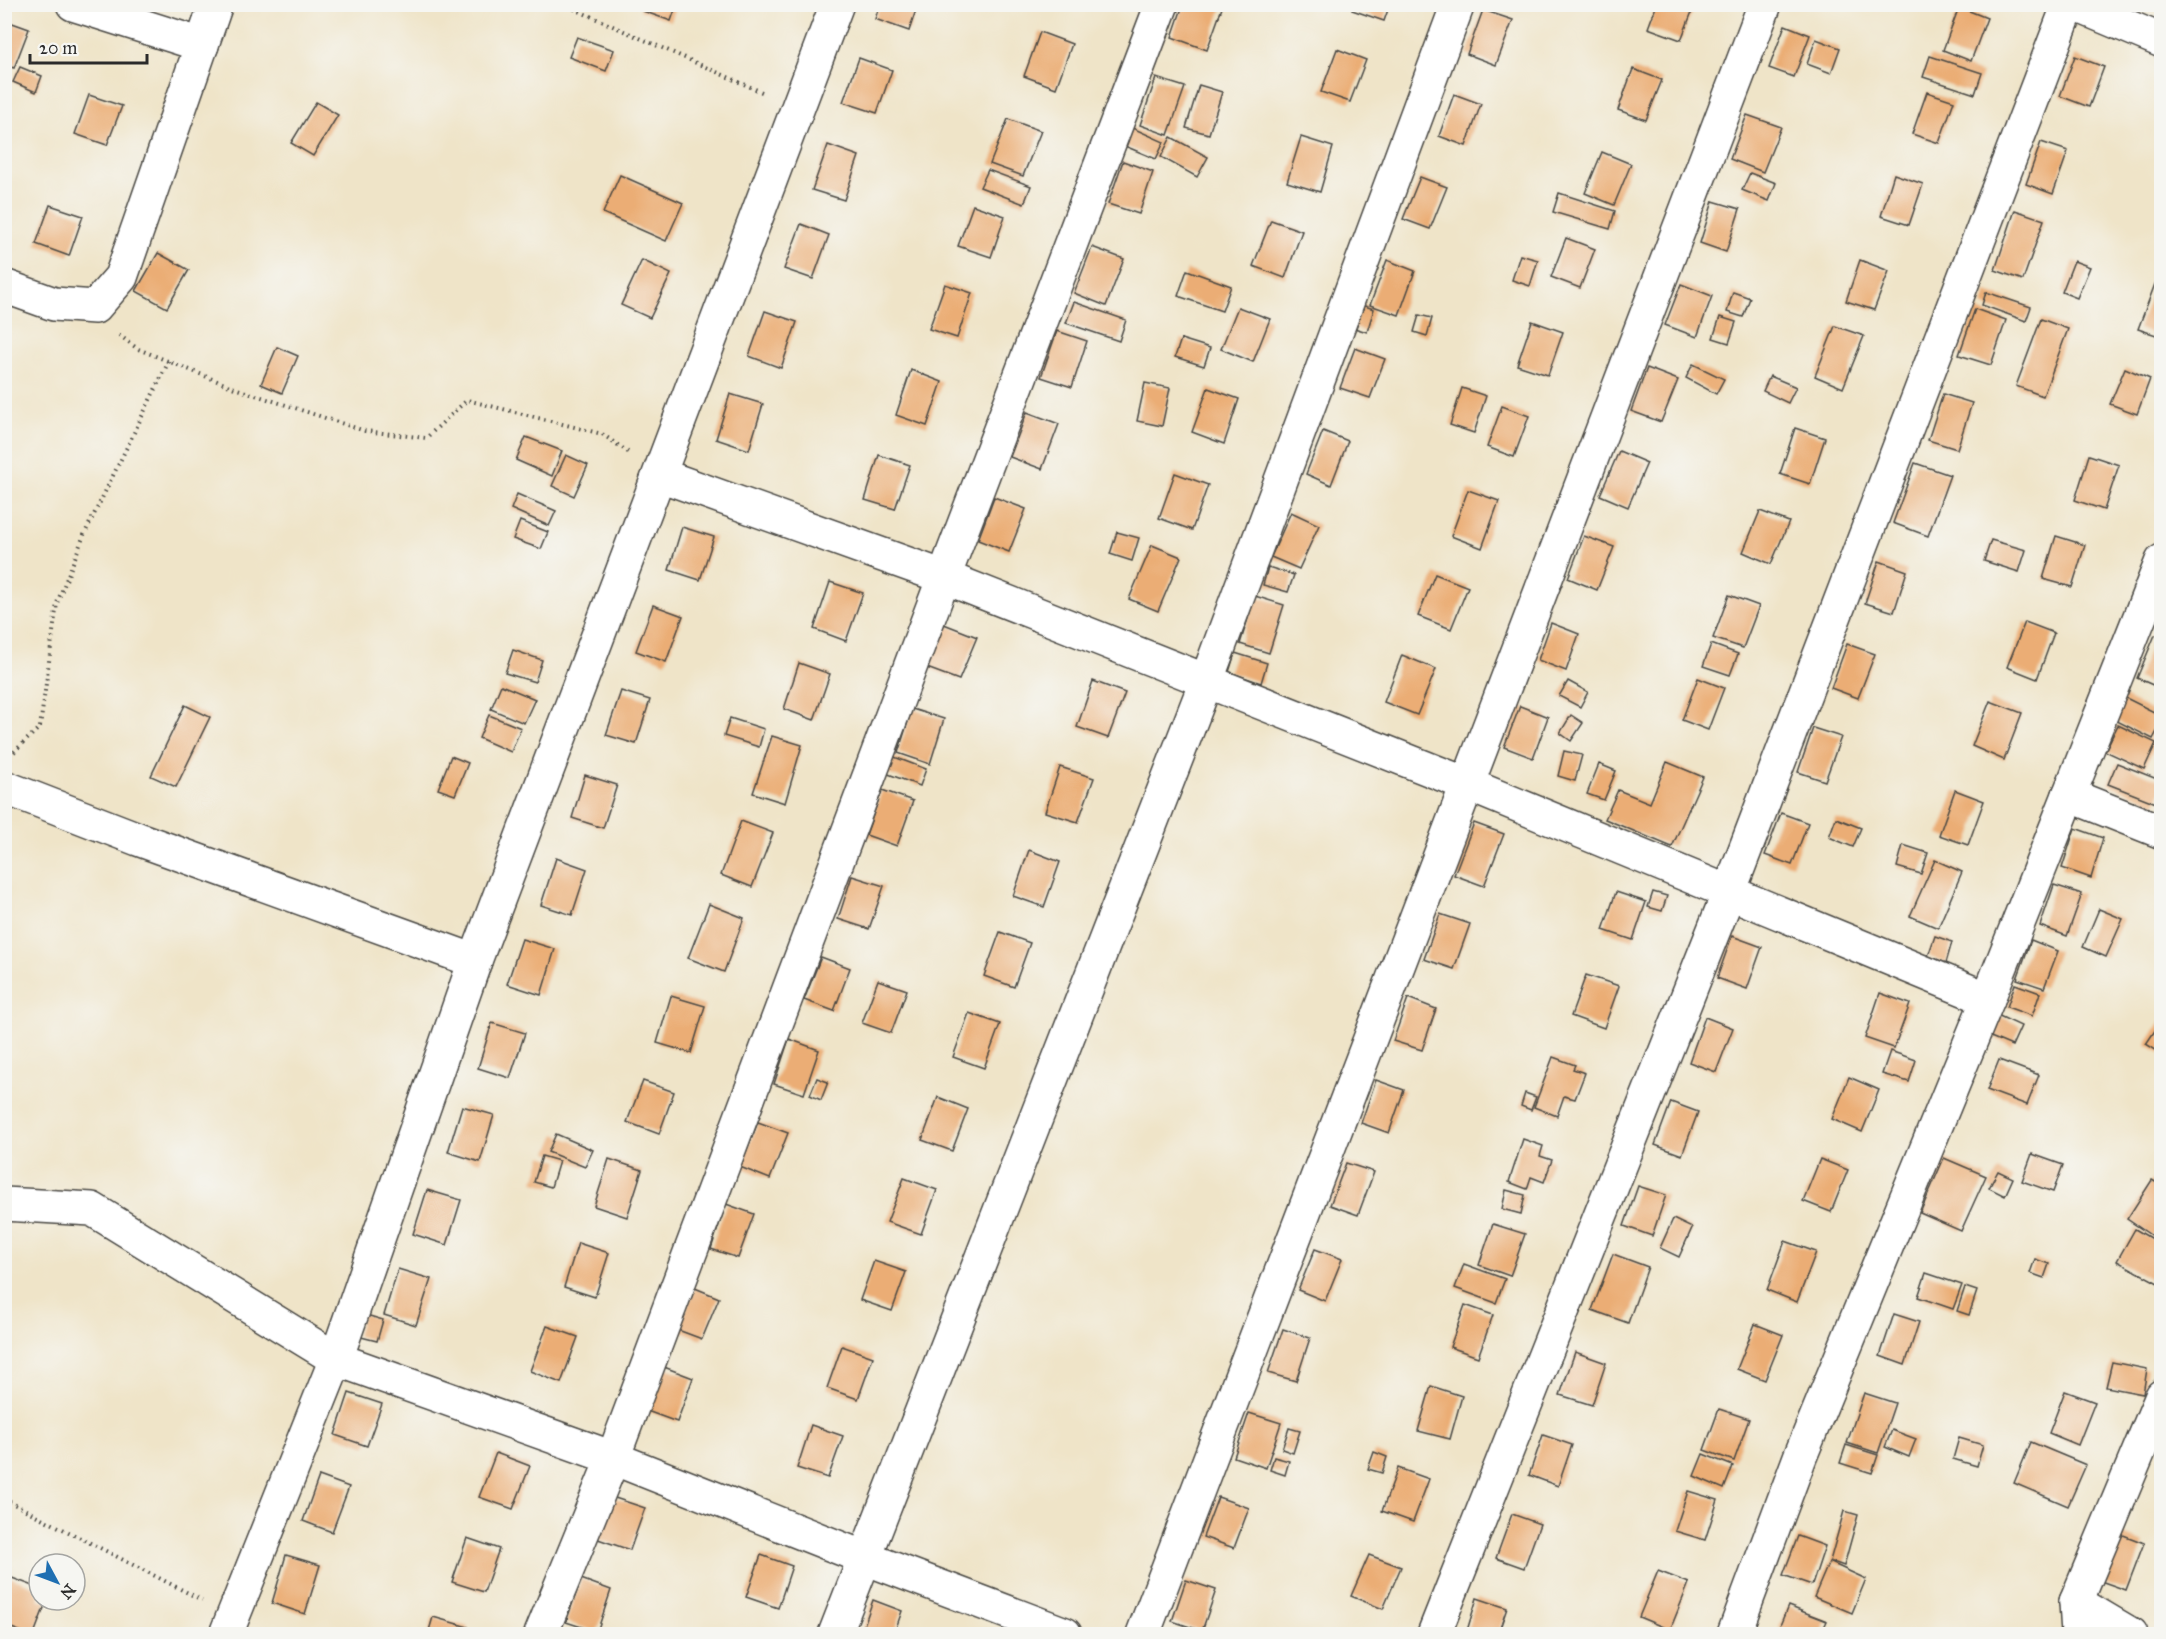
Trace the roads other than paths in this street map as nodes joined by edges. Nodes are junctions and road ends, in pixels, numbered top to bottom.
1 (73, 4) edge
2 (216, 4) edge
3 (837, 4) edge
4 (1162, 4) edge
5 (1458, 4) edge
6 (1765, 4) edge
7 (2072, 4) edge
8 (2162, 41) edge
9 (202, 45) junction
10 (4, 285) edge
11 (660, 475) junction
12 (2162, 561) edge
13 (944, 577) junction
14 (1206, 682) junction
15 (1469, 785) junction
16 (4, 787) edge
17 (2069, 795) junction
18 (2162, 832) edge
19 (1728, 892) junction
20 (475, 961) junction
21 (1988, 999) junction
22 (4, 1204) edge
23 (336, 1359) junction
24 (2162, 1396) edge
25 (613, 1458) junction
26 (865, 1558) junction
27 (2076, 1602) junction
28 (230, 1625) edge
29 (541, 1635) edge
30 (836, 1635) edge
31 (1065, 1635) edge
32 (1143, 1635) edge
33 (1434, 1635) edge
34 (1734, 1635) edge
35 (2078, 1635) edge
36 (2130, 1635) edge

1 - 9 street
2 - 9 street
3 - 11 street
4 - 13 street
5 - 14 street
6 - 15 street
7 - 8 street
7 - 19 street
9 - 10 street
11 - 13 street
11 - 20 street
12 - 17 street
13 - 14 street
13 - 25 street
14 - 15 street
14 - 26 street
15 - 19 street
15 - 32 street
16 - 20 street
17 - 18 street
17 - 21 street
19 - 21 street
19 - 33 street
20 - 23 street
21 - 34 street
22 - 23 street
23 - 25 street
23 - 28 street
24 - 27 street
25 - 26 street
25 - 29 street
26 - 30 street
26 - 31 street
27 - 35 street
27 - 36 street

